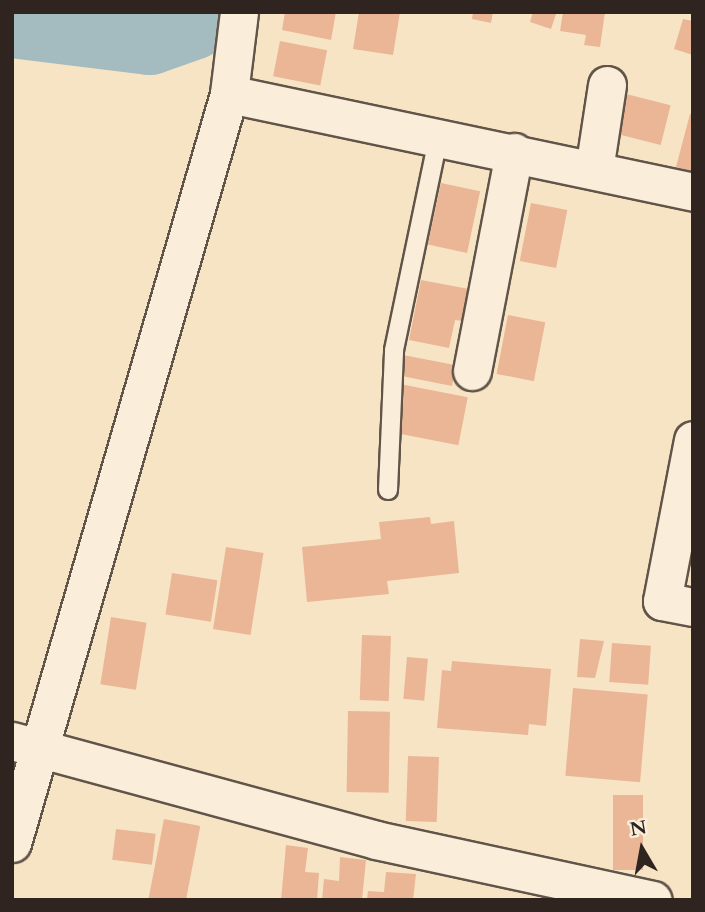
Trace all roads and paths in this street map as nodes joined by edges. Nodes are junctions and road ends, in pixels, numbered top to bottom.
1 (239, 12) edge
2 (607, 85) dead end
3 (229, 94) junction
4 (439, 135) junction
5 (513, 152) junction
6 (594, 170) junction
7 (693, 192) edge
8 (472, 371) dead end
9 (693, 440) edge
10 (388, 489) dead end
11 (685, 519) edge
12 (693, 607) edge
13 (25, 745) edge
14 (12, 843) edge
15 (653, 900) edge

1 - 3 street
2 - 6 street
3 - 4 street
3 - 13 street
4 - 5 street
4 - 10 lane
5 - 6 street
5 - 8 street
6 - 7 street
9 - 11 street
11 - 12 street
13 - 14 street
13 - 15 street

